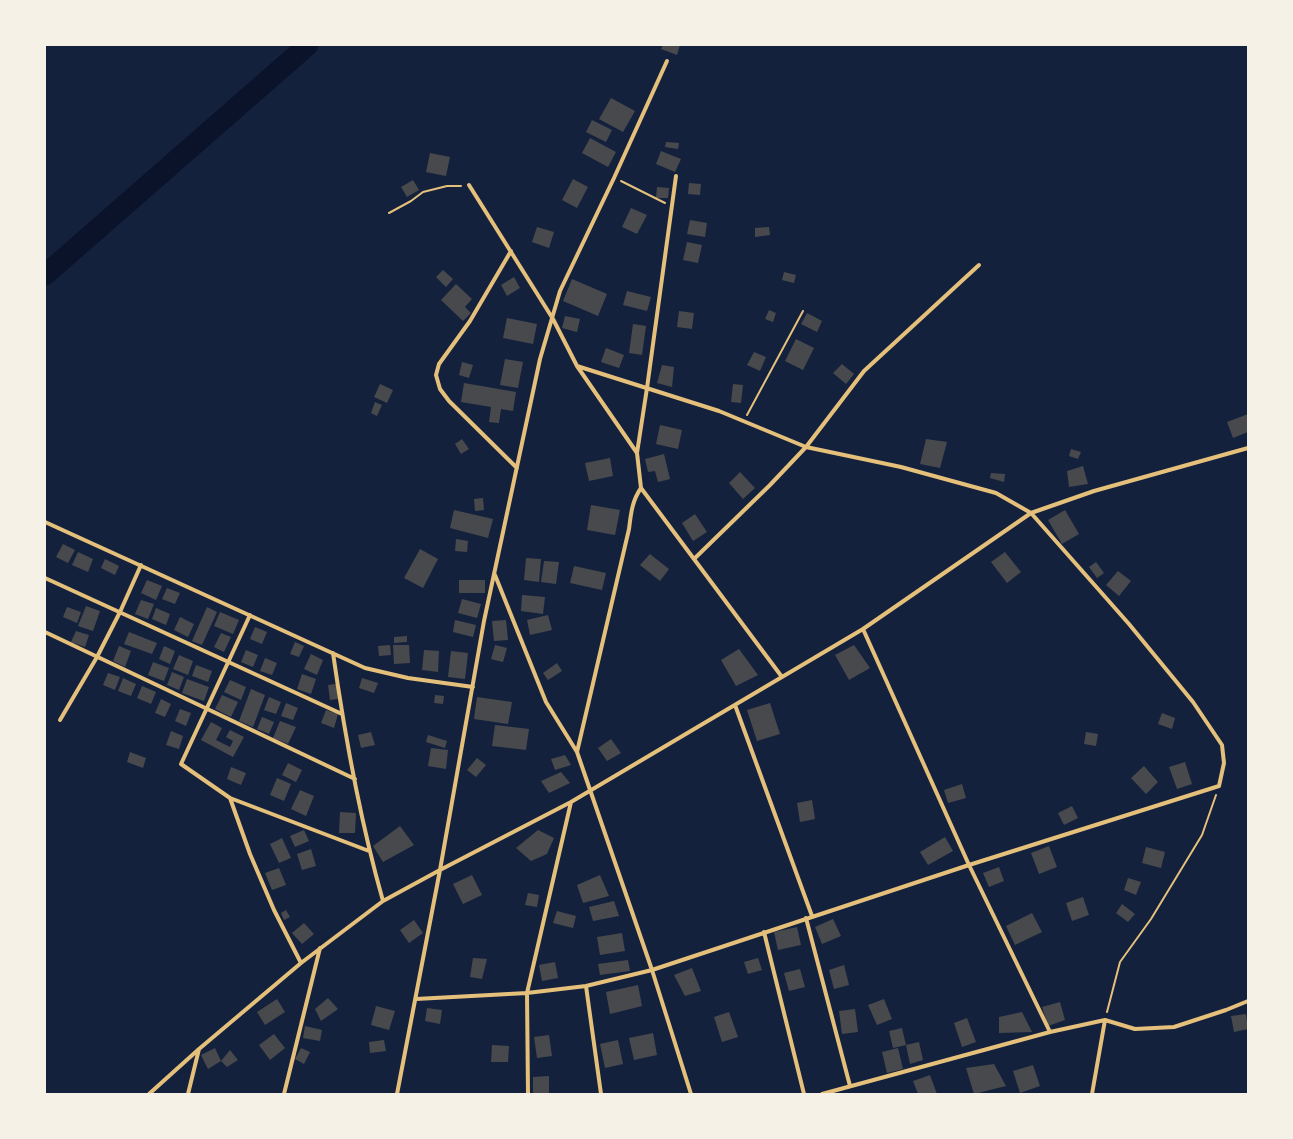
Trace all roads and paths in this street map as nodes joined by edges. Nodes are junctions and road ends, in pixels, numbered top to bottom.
1 (667, 61) dead end
2 (676, 176) dead end
3 (614, 178) junction
4 (469, 185) joint
5 (672, 206) junction
6 (389, 213) dead end
7 (511, 251) junction
8 (979, 265) dead end
9 (803, 311) dead end
10 (553, 318) junction
11 (578, 366) junction
12 (648, 388) junction
13 (744, 421) junction
14 (806, 447) junction
15 (1248, 448) edge
16 (637, 453) junction
17 (517, 468) junction
18 (641, 488) junction
19 (1032, 513) junction
20 (45, 522) edge
21 (694, 559) junction
22 (141, 566) junction
23 (494, 574) junction
24 (45, 578) edge
25 (120, 612) junction
26 (250, 615) junction
27 (863, 628) junction
28 (45, 632) edge
29 (333, 653) junction
30 (98, 657) junction
31 (228, 662) junction
32 (782, 677) junction
33 (473, 687) junction
34 (735, 705) junction
35 (206, 709) junction
36 (342, 714) junction
37 (60, 720) dead end
38 (577, 752) junction
39 (355, 779) junction
40 (1219, 786) junction
41 (591, 790) junction
42 (230, 798) junction
43 (571, 802) junction
44 (369, 851) junction
45 (970, 865) junction
46 (440, 870) junction
47 (383, 902) junction
48 (812, 916) junction
49 (806, 918) junction
50 (764, 932) junction
51 (320, 948) junction
52 (300, 963) junction
53 (652, 970) junction
54 (586, 986) junction
55 (527, 993) junction
56 (416, 999) junction
57 (1248, 1001) edge
58 (1105, 1020) junction
59 (1050, 1032) junction
60 (199, 1049) junction
61 (850, 1086) junction
62 (149, 1094) edge
63 (188, 1094) edge
64 (284, 1094) edge
65 (397, 1094) edge
66 (528, 1094) edge
67 (601, 1094) edge
68 (691, 1094) edge
69 (804, 1094) edge
70 (822, 1094) edge
71 (1092, 1094) edge

1 - 3 street
2 - 5 street
3 - 5 path
3 - 10 street
4 - 6 path
4 - 7 street
5 - 12 street
7 - 10 street
7 - 17 street
8 - 14 street
9 - 13 path
10 - 11 street
10 - 17 street
11 - 12 street
11 - 16 street
12 - 13 street
12 - 16 street
13 - 14 street
14 - 19 street
14 - 21 street
15 - 19 street
16 - 18 street
17 - 23 street
18 - 21 street
18 - 38 street
19 - 27 street
19 - 40 street
20 - 22 street
21 - 32 street
22 - 25 street
22 - 26 street
23 - 33 street
23 - 38 street
24 - 25 street
25 - 30 street
25 - 31 street
26 - 29 street
26 - 31 street
27 - 32 street
27 - 45 street
28 - 30 street
29 - 33 street
29 - 36 street
30 - 35 street
30 - 37 street
31 - 35 street
31 - 36 street
32 - 34 street
33 - 46 street
34 - 41 street
34 - 48 street
35 - 39 street
35 - 42 street
36 - 39 street
38 - 41 street
39 - 44 street
40 - 45 street
40 - 58 path
41 - 43 street
41 - 53 street
42 - 44 street
42 - 52 street
43 - 46 street
43 - 55 street
44 - 47 street
45 - 48 street
45 - 59 street
46 - 47 street
46 - 56 street
47 - 51 street
48 - 49 street
49 - 50 street
49 - 61 street
50 - 53 street
50 - 69 street
51 - 52 street
51 - 64 street
52 - 60 street
53 - 54 street
53 - 68 street
54 - 55 street
54 - 67 street
55 - 56 street
55 - 66 street
56 - 65 street
57 - 58 street
58 - 59 street
58 - 71 street
59 - 61 street
60 - 62 street
60 - 63 street
61 - 70 street

